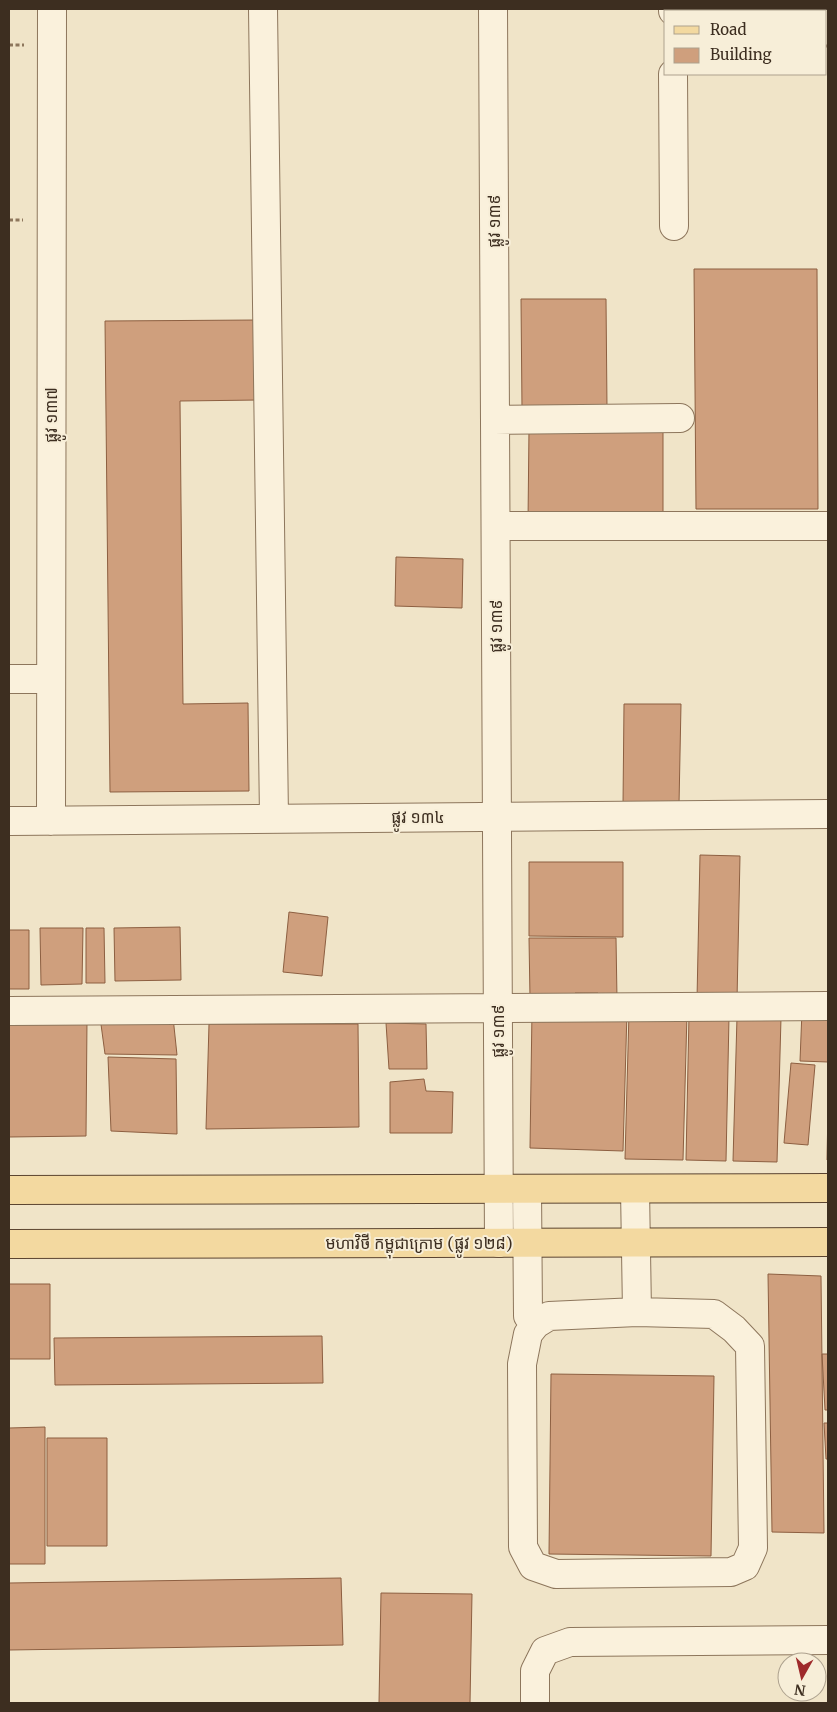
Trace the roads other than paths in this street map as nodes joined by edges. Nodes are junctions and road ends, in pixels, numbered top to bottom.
1 (52, 9) edge
2 (263, 9) edge
3 (493, 9) edge
4 (673, 75) edge
5 (674, 226) dead end
6 (680, 418) dead end
7 (495, 420) junction
8 (496, 526) junction
9 (828, 526) edge
10 (9, 679) edge
11 (51, 679) junction
12 (828, 814) edge
13 (497, 817) junction
14 (274, 818) junction
15 (9, 821) edge
16 (51, 821) junction
17 (828, 1006) edge
18 (498, 1008) junction
19 (9, 1012) edge
20 (635, 1188) junction
21 (828, 1188) edge
22 (499, 1189) junction
23 (527, 1189) junction
24 (9, 1190) edge
25 (527, 1242) junction
26 (635, 1242) junction
27 (828, 1242) edge
28 (499, 1243) junction
29 (9, 1244) edge
30 (637, 1312) junction
31 (536, 1324) junction
32 (828, 1640) edge
33 (535, 1703) edge

1 - 11 street, ផ្លូវ ១៣៧
2 - 14 street
3 - 7 street, ផ្លូវ ១៣៩
4 - 5 street
6 - 7 street
7 - 8 street, ផ្លូវ ១៣៩
8 - 9 street
8 - 13 street, ផ្លូវ ១៣៩
10 - 11 street
11 - 16 street, ផ្លូវ ១៣៧
12 - 13 street, ផ្លូវ ១៣៤
13 - 14 street, ផ្លូវ ១៣៤
13 - 18 street, ផ្លូវ ១៣៩
14 - 16 street, ផ្លូវ ១៣៤
15 - 16 street, ផ្លូវ ១៣៤
17 - 18 street
18 - 19 street
18 - 22 street, ផ្លូវ ១៣៩
20 - 21 main road
20 - 23 main road
20 - 26 street
22 - 23 main road
22 - 24 main road
22 - 28 street, ផ្លូវ ១៣៩
23 - 25 street
25 - 26 main road, មហាវិថី កម្ពុជាក្រោម (ផ្លូវ ១២៨)
25 - 28 main road, មហាវិថី កម្ពុជាក្រោម (ផ្លូវ ១២៨)
25 - 31 street
26 - 27 main road, មហាវិថី កម្ពុជាក្រោម (ផ្លូវ ១២៨)
26 - 30 street
28 - 29 main road, មហាវិថី កម្ពុជាក្រោម (ផ្លូវ ១២៨)
30 - 31 street
30 - 31 street
32 - 33 street

